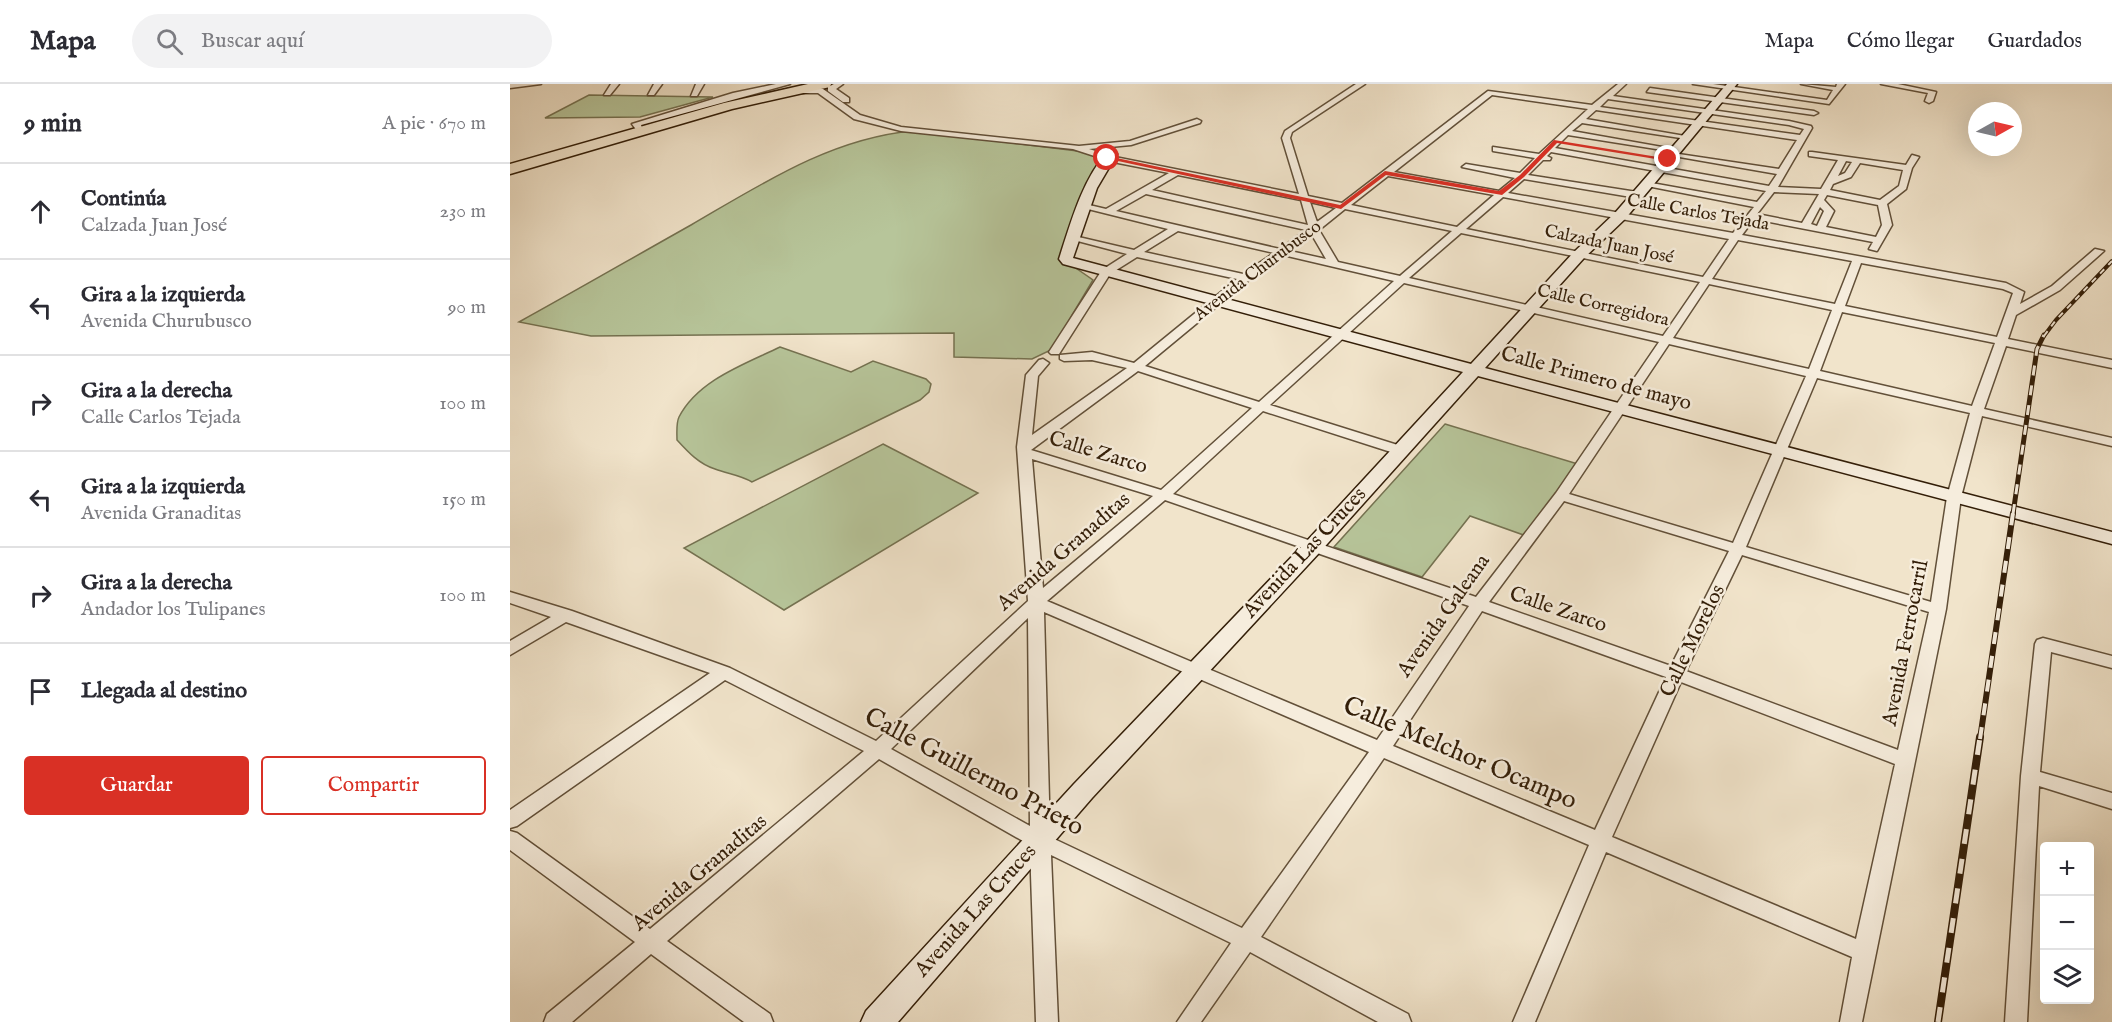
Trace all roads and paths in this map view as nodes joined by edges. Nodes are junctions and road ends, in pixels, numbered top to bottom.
1 (537, 84) edge
2 (615, 84) edge
3 (658, 84) edge
4 (700, 84) edge
5 (742, 84) edge
6 (839, 84) edge
7 (1361, 84) edge
8 (1622, 84) edge
9 (1697, 84) edge
10 (1804, 84) edge
11 (1885, 84) edge
12 (510, 86) edge
13 (1839, 86) edge
14 (822, 87) edge
15 (789, 88) edge
16 (1650, 90) dead end
17 (608, 93) dead end
18 (651, 93) dead end
19 (694, 94) dead end
20 (736, 95) junction
21 (1607, 97) junction
22 (1929, 101) dead end
23 (1595, 108) junction
24 (1814, 112) dead end
25 (1581, 120) junction
26 (1197, 121) dead end
27 (640, 129) junction
28 (1802, 138) junction
29 (1681, 142) edge
30 (1131, 143) junction
31 (1553, 145) junction
32 (1082, 146) junction
33 (1601, 148) dead end
34 (1496, 149) dead end
35 (1812, 154) dead end
36 (1106, 155) junction
37 (1915, 157) dead end
38 (1843, 159) junction
39 (1857, 161) junction
40 (510, 167) edge
41 (1466, 167) dead end
42 (1908, 168) junction
43 (1180, 170) junction
44 (1781, 172) junction
45 (1385, 173) junction
46 (1522, 176) junction
47 (1774, 187) junction
48 (1144, 191) junction
49 (1826, 191) junction
50 (1500, 193) junction
51 (1304, 196) junction
52 (1883, 201) junction
53 (1760, 205) junction
54 (1085, 207) junction
55 (1341, 207) junction
56 (1108, 212) junction
57 (1620, 216) junction
58 (1751, 216) junction
59 (1805, 226) junction
60 (1176, 228) junction
61 (1314, 228) junction
62 (1820, 229) junction
63 (1457, 231) junction
64 (1736, 236) junction
65 (1073, 237) junction
66 (2099, 251) dead end
67 (1279, 252) junction
68 (1133, 253) junction
69 (1579, 255) junction
70 (1858, 258) junction
71 (1334, 264) junction
72 (1106, 272) junction
73 (1245, 278) junction
74 (1401, 280) junction
75 (1705, 282) junction
76 (2006, 286) joint
77 (1218, 301) junction
78 (1532, 308) junction
79 (1839, 308) junction
80 (2010, 314) junction
81 (1342, 334) junction
82 (1666, 340) junction
83 (2004, 340) junction
84 (1054, 357) junction
85 (2112, 364) edge
86 (1136, 367) junction
87 (1476, 371) junction
88 (1813, 373) junction
89 (1261, 406) junction
90 (1619, 408) junction
91 (1977, 410) junction
92 (2112, 442) edge
93 (1024, 450) junction
94 (1399, 450) junction
95 (1779, 452) junction
96 (1163, 495) junction
97 (1561, 496) junction
98 (1954, 497) junction
99 (2112, 538) edge
100 (1312, 548) junction
101 (1738, 548) junction
102 (510, 597) edge
103 (1036, 602) junction
104 (1479, 604) junction
105 (1938, 609) junction
106 (566, 615) junction
107 (510, 649) edge
108 (2112, 662) edge
109 (1195, 671) junction
110 (724, 672) junction
111 (1676, 674) junction
112 (1381, 748) junction
113 (878, 750) junction
114 (1905, 760) junction
115 (2030, 776) junction
116 (2112, 801) edge
117 (510, 820) edge
118 (510, 839) edge
119 (1040, 841) junction
120 (1600, 842) junction
121 (1245, 939) junction
122 (652, 941) junction
123 (1864, 952) junction
124 (555, 1022) edge
125 (762, 1022) edge
126 (877, 1022) edge
127 (1047, 1022) edge
128 (1188, 1022) edge
129 (1400, 1022) edge
130 (1524, 1022) edge
131 (1851, 1022) edge
132 (2016, 1022) edge

1 - 12 street
2 - 17 street
3 - 18 street
4 - 19 street
5 - 20 street
6 - 14 street
7 - 51 street
8 - 21 street, Avenida Granaditas
9 - 29 street
10 - 13 street
11 - 22 street
13 - 29 street
14 - 15 highway
14 - 27 highway
14 - 32 street
15 - 20 street
15 - 40 highway
16 - 29 street
20 - 27 street
21 - 23 street, Avenida Granaditas
21 - 29 street
23 - 25 street, Avenida Granaditas
23 - 29 street
23 - 45 street, Avenida Churubusco
24 - 29 street
25 - 29 street
25 - 31 street, Avenida Granaditas
26 - 30 street
27 - 40 highway
28 - 29 street
28 - 29 street, Avenida Galeana
28 - 44 street, Avenida Galeana
29 - 31 street
29 - 31 street
29 - 44 street
29 - 46 street
29 - 47 street
29 - 53 street
29 - 57 street, Avenida Las Cruces
30 - 32 street
30 - 36 street
31 - 33 street
31 - 34 street
31 - 46 street, Avenida Granaditas
32 - 36 street, Calzada Juan José
35 - 38 street
36 - 43 street, Calzada Juan José
36 - 54 street
37 - 42 street
38 - 39 street
38 - 49 street
39 - 42 street
39 - 49 street
41 - 46 street
42 - 52 street
43 - 48 street
43 - 51 street, Calzada Juan José
44 - 47 street, Avenida Galeana
45 - 50 street, Calle Carlos Tejada
45 - 55 street, Avenida Churubusco
46 - 50 street, Avenida Granaditas
47 - 49 street
47 - 53 street, Avenida Galeana
48 - 56 street
48 - 61 street
49 - 52 street
49 - 59 street
49 - 62 street
50 - 57 street, Calle Carlos Tejada
50 - 63 street, Avenida Granaditas
51 - 55 street, Calzada Juan José
51 - 61 street
52 - 62 street
53 - 58 street, Avenida Galeana
54 - 56 street, Calle Corregidora
54 - 65 street
55 - 61 street, Avenida Churubusco
55 - 63 street, Calzada Juan José
56 - 60 street, Calle Corregidora
57 - 64 street, Calle Carlos Tejada
57 - 69 street, Avenida Las Cruces
58 - 59 street
58 - 64 street, Avenida Galeana
59 - 62 street
60 - 67 street, Calle Corregidora
60 - 68 street
61 - 67 street, Avenida Churubusco
61 - 71 street
63 - 69 street, Calzada Juan José
63 - 74 street, Avenida Granaditas
64 - 70 street, Calle Carlos Tejada
64 - 75 street, Avenida Galeana
65 - 68 street
65 - 72 street, Calle Primero de mayo
66 - 80 street
67 - 71 street, Calle Corregidora
67 - 73 street, Avenida Churubusco
68 - 72 street
68 - 73 street
69 - 75 street, Calzada Juan José
69 - 78 street, Avenida Las Cruces
70 - 76 street, Calle Carlos Tejada
70 - 79 street, Calle Morelos
71 - 74 street, Calle Corregidora
72 - 77 street, Calle Primero de mayo
72 - 84 street
73 - 77 street, Avenida Churubusco
74 - 78 street, Calle Corregidora
74 - 81 street, Avenida Granaditas
75 - 79 street, Calzada Juan José
75 - 82 street, Avenida Galeana
76 - 80 street, Avenida Ferrocarril
77 - 81 street, Calle Primero de mayo
77 - 86 street, Avenida Churubusco
78 - 82 street, Calle Corregidora
78 - 87 street, Avenida Las Cruces
79 - 83 street, Calzada Juan José
79 - 88 street, Calle Morelos
80 - 83 street, Avenida Ferrocarril
81 - 87 street, Calle Primero de mayo
81 - 89 street, Avenida Granaditas
82 - 88 street, Calle Corregidora
82 - 90 street, Avenida Galeana
83 - 85 street, Calzada Juan José
83 - 91 street, Avenida Ferrocarril
84 - 86 street
84 - 93 street
86 - 89 street
86 - 93 street, Avenida Churubusco
87 - 90 street, Calle Primero de mayo
87 - 94 street, Avenida Las Cruces
88 - 91 street, Calle Corregidora
88 - 95 street, Calle Morelos
89 - 94 street
89 - 96 street, Avenida Granaditas
90 - 95 street, Calle Primero de mayo
90 - 97 street, Avenida Galeana
91 - 92 street, Calle Corregidora
91 - 98 street, Avenida Ferrocarril
93 - 96 street, Calle Zarco
93 - 103 street
94 - 100 street, Avenida Las Cruces
95 - 98 street, Calle Primero de mayo
95 - 101 street, Calle Morelos
96 - 100 street, Calle Zarco
96 - 103 street, Avenida Granaditas
97 - 101 street
97 - 104 street, Avenida Galeana
98 - 99 street, Calle Primero de mayo
98 - 105 street, Avenida Ferrocarril
100 - 104 street, Calle Zarco
100 - 109 street, Avenida Las Cruces
101 - 105 street
101 - 111 street, Calle Morelos
102 - 106 street, Calle Guillermo Prieto
103 - 109 street, Calle Melchor Ocampo
103 - 113 street, Avenida Granaditas
103 - 119 street
104 - 111 street, Calle Zarco
104 - 112 street, Avenida Galeana
105 - 114 street, Avenida Ferrocarril
106 - 107 street
106 - 110 street, Calle Guillermo Prieto
108 - 115 street
109 - 112 street, Calle Melchor Ocampo
109 - 119 street, Avenida Las Cruces
110 - 113 street, Calle Guillermo Prieto
110 - 117 street
111 - 114 street, Calle Zarco
111 - 120 street, Calle Morelos
112 - 120 street, Calle Melchor Ocampo
112 - 121 street, Avenida Galeana
113 - 119 street, Calle Guillermo Prieto
113 - 122 street, Avenida Granaditas
114 - 123 street, Avenida Ferrocarril
115 - 116 street
115 - 132 street
118 - 122 street
119 - 121 street, Calle Guillermo Prieto
119 - 126 street, Avenida Las Cruces
119 - 127 street
120 - 123 street, Calle Melchor Ocampo
120 - 130 street, Calle Morelos
121 - 128 street, Avenida Galeana
121 - 129 street, Calle Guillermo Prieto
122 - 124 street, Avenida Granaditas
122 - 125 street
123 - 131 street, Avenida Ferrocarril

